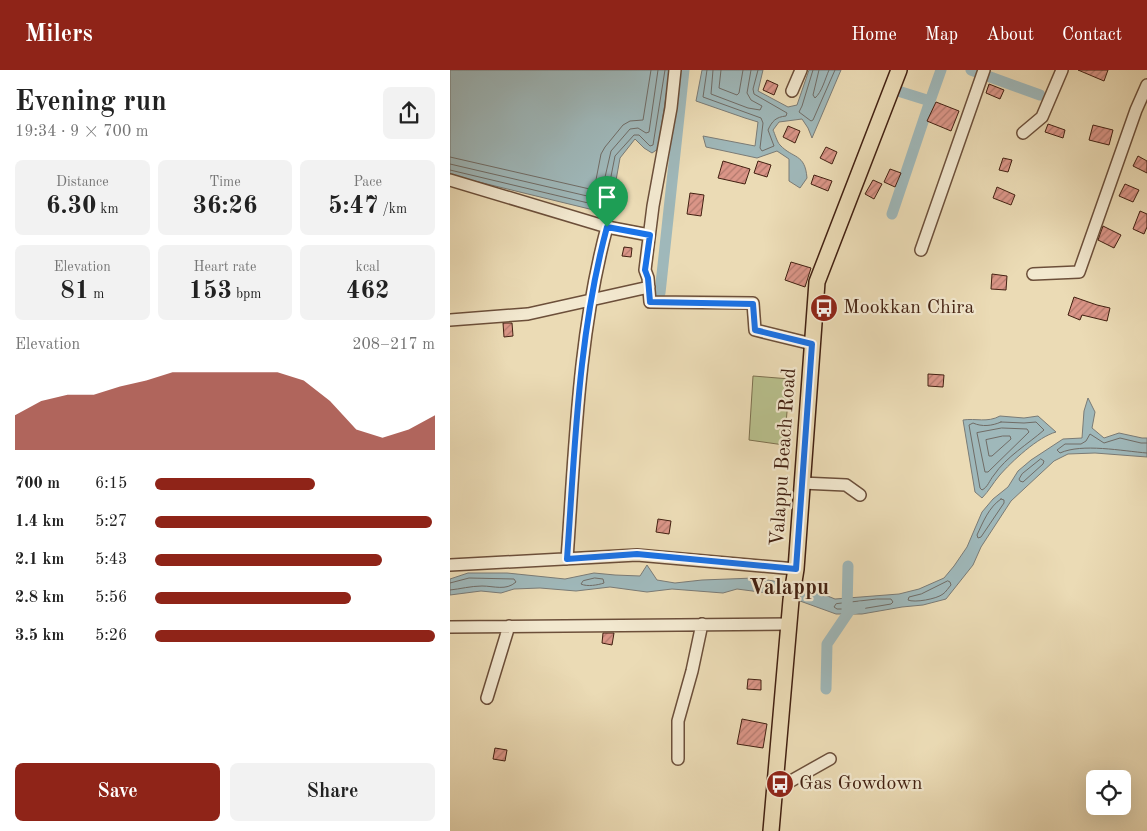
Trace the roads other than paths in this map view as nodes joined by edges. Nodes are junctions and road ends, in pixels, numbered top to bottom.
1 (676, 70) edge
2 (801, 70) edge
3 (899, 70) edge
4 (1062, 70) edge
5 (983, 73) edge
6 (1147, 85) edge
7 (792, 92) dead end
8 (1023, 133) dead end
9 (450, 180) edge
10 (607, 227) junction
11 (650, 235) junction
12 (921, 250) dead end
13 (1033, 274) dead end
14 (649, 287) junction
15 (592, 300) junction
16 (450, 320) edge
17 (812, 344) junction
18 (802, 483) junction
19 (860, 495) dead end
20 (567, 559) junction
21 (450, 565) edge
22 (795, 576) junction
23 (702, 624) junction
24 (790, 624) junction
25 (509, 626) junction
26 (450, 627) edge
27 (487, 698) dead end
28 (678, 759) dead end
29 (830, 759) dead end
30 (776, 790) junction
31 (771, 831) edge

1 - 11 street
2 - 7 street
3 - 17 main road, Valappu Beach Road
4 - 8 street
5 - 12 street
6 - 13 street
9 - 10 street
10 - 11 street
10 - 15 street
11 - 14 street
14 - 15 street
14 - 17 street
15 - 16 street
15 - 20 street
17 - 18 main road, Valappu Beach Road
18 - 19 street
18 - 22 main road, Valappu Beach Road
20 - 21 street
20 - 22 street
22 - 24 main road, Valappu Beach Road
23 - 24 street
23 - 25 street
23 - 28 street
24 - 30 main road, Valappu Beach Road
25 - 26 street
25 - 27 street
29 - 30 street
30 - 31 main road, Valappu Beach Road

